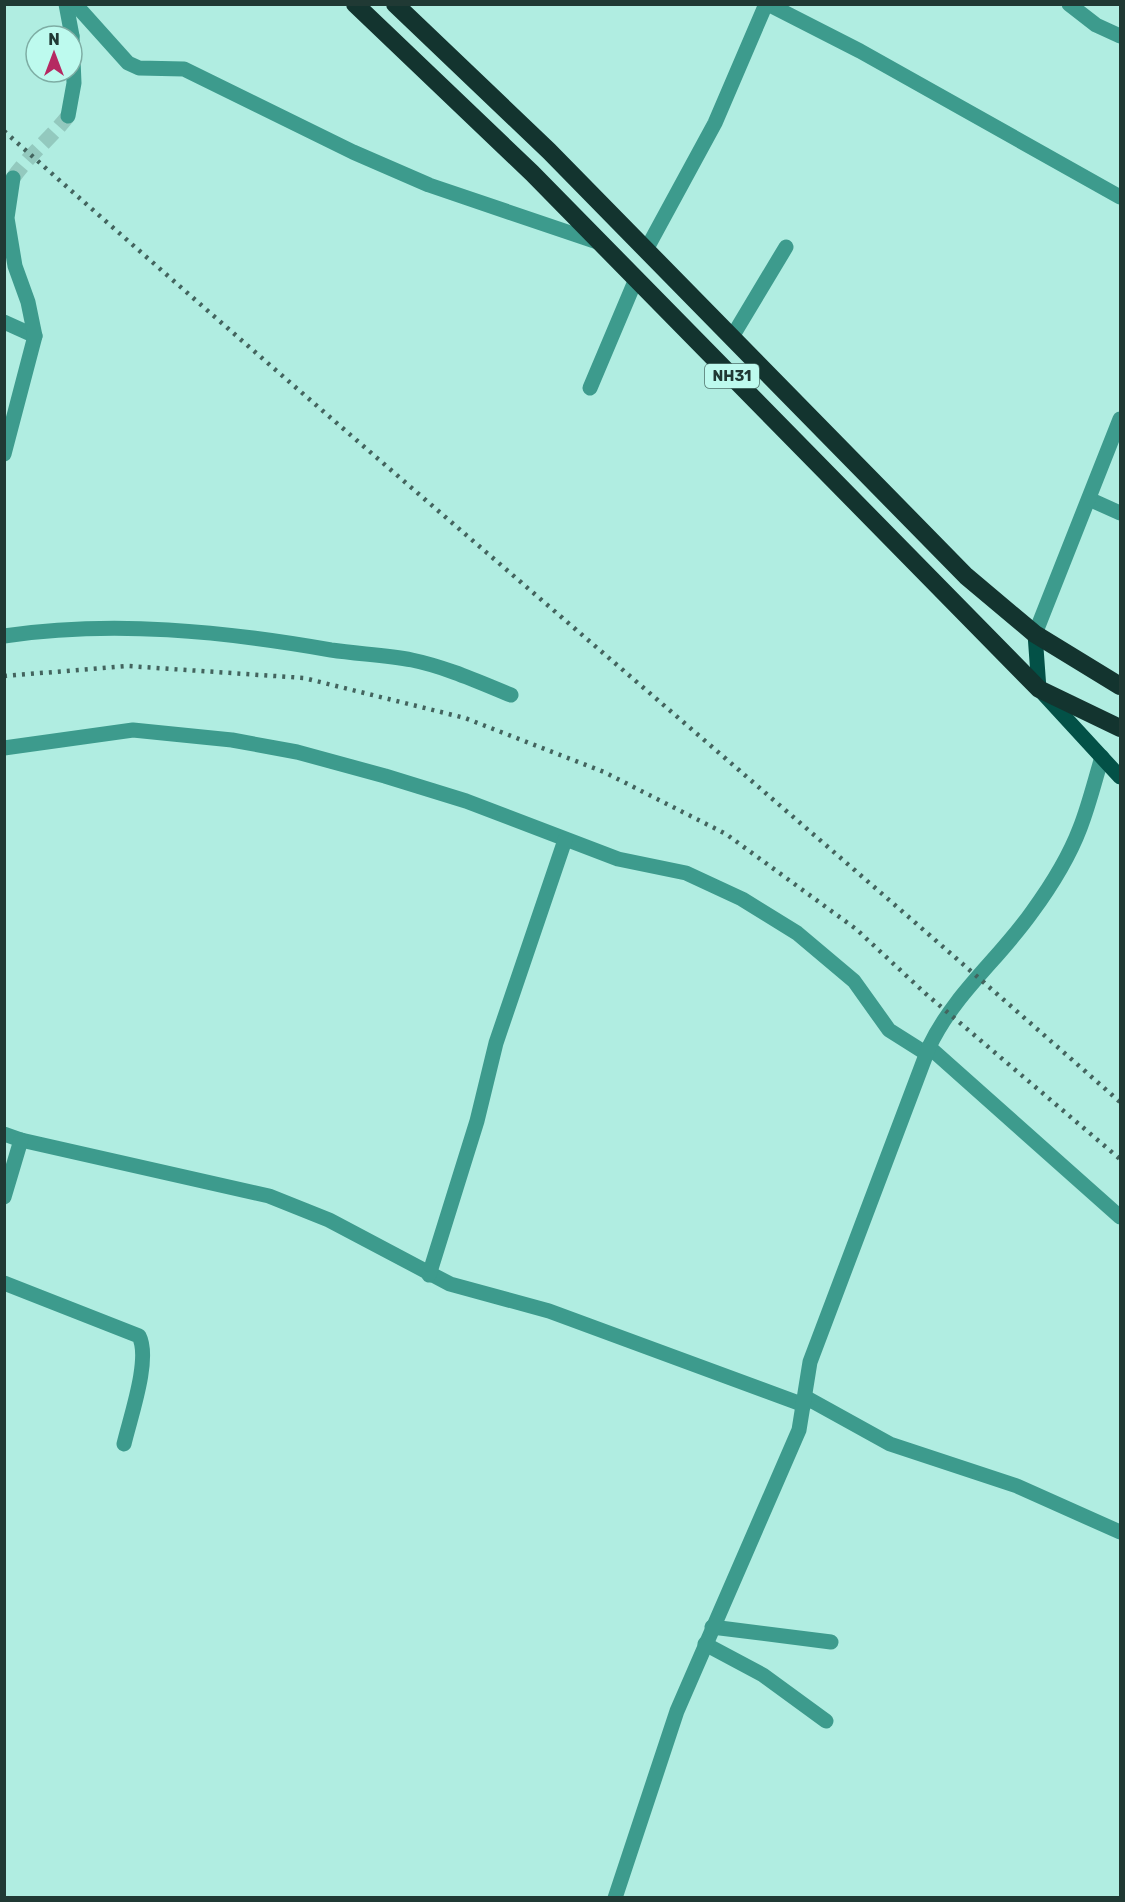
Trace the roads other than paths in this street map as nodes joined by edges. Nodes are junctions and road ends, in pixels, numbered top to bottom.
1 (66, 4) edge
2 (75, 4) edge
3 (356, 4) edge
4 (395, 4) edge
5 (767, 4) edge
6 (1069, 4) edge
7 (70, 24) edge
8 (1120, 36) edge
9 (74, 84) edge
10 (68, 116) tunnel mouth
11 (13, 178) tunnel mouth
12 (1120, 197) edge
13 (601, 243) junction
14 (786, 247) dead end
15 (646, 250) junction
16 (636, 279) junction
17 (4, 322) edge
18 (35, 336) junction
19 (732, 337) junction
20 (590, 388) dead end
21 (1120, 419) edge
22 (4, 454) edge
23 (1089, 499) junction
24 (1120, 513) edge
25 (1035, 634) junction
26 (4, 636) edge
27 (1120, 686) edge
28 (1039, 689) junction
29 (511, 695) dead end
30 (1120, 729) edge
31 (4, 748) edge
32 (1102, 757) junction
33 (1120, 777) edge
34 (566, 840) junction
35 (928, 1051) junction
36 (4, 1134) edge
37 (21, 1140) junction
38 (4, 1197) edge
39 (1120, 1217) edge
40 (429, 1275) junction
41 (4, 1283) edge
42 (804, 1401) junction
43 (124, 1444) dead end
44 (1120, 1532) edge
45 (712, 1627) junction
46 (831, 1642) dead end
47 (705, 1644) junction
48 (826, 1721) dead end
49 (615, 1898) edge

1 - 7 street
2 - 13 street
3 - 13 highway, NH31
4 - 15 highway, NH31
5 - 12 street
5 - 15 street
6 - 8 street
9 - 10 street
11 - 18 street
13 - 16 highway, NH31
14 - 19 street
15 - 19 highway, NH31
16 - 20 street
16 - 28 highway, NH31
17 - 18 street
18 - 22 street
19 - 25 highway, NH31
21 - 23 street
23 - 24 street
23 - 25 street
25 - 27 highway, NH31
25 - 28 main road
26 - 29 street
28 - 30 highway, NH31
28 - 32 main road
31 - 34 street
32 - 33 main road
32 - 35 street
34 - 35 street
34 - 40 street
35 - 39 street
35 - 42 street
36 - 37 street
37 - 38 street
37 - 40 street
40 - 42 street
41 - 43 street
42 - 44 street
42 - 45 street
45 - 46 street
45 - 47 street
47 - 48 street
47 - 49 street

